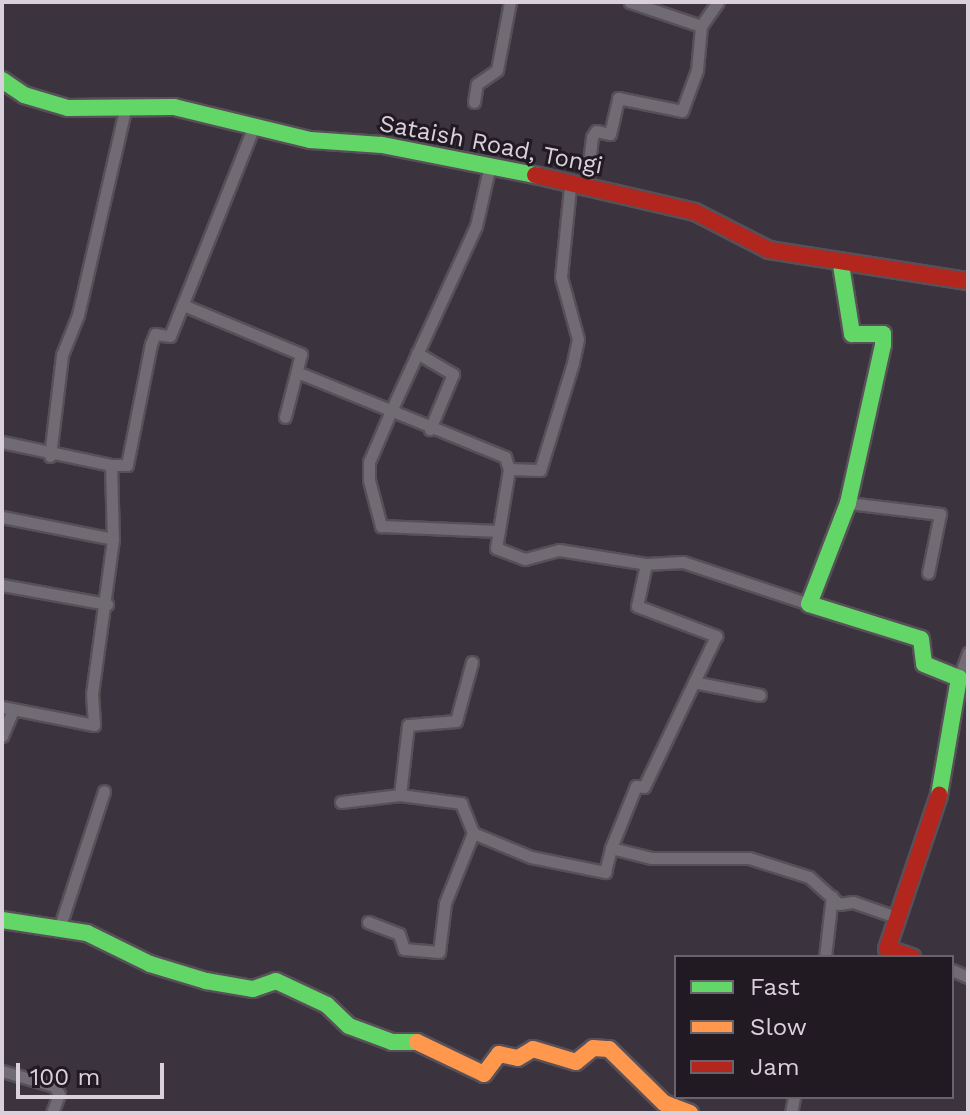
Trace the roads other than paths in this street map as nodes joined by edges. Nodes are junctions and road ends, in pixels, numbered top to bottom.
1 (510, 2) edge
2 (630, 2) edge
3 (718, 2) edge
4 (701, 26) junction
5 (2, 80) edge
6 (474, 102) dead end
7 (126, 105) junction
8 (254, 126) junction
9 (489, 169) junction
10 (578, 188) junction
11 (841, 265) junction
12 (968, 281) edge
13 (183, 305) junction
14 (417, 353) junction
15 (297, 372) junction
16 (391, 411) junction
17 (285, 417) dead end
18 (430, 429) junction
19 (2, 442) edge
20 (50, 456) junction
21 (111, 465) junction
22 (509, 469) junction
23 (848, 503) junction
24 (2, 517) edge
25 (499, 531) junction
26 (113, 539) junction
27 (646, 564) junction
28 (928, 573) dead end
29 (2, 585) edge
30 (107, 604) junction
31 (809, 604) junction
32 (968, 653) edge
33 (472, 662) dead end
34 (959, 678) junction
35 (698, 683) junction
36 (760, 695) dead end
37 (7, 708) edge
38 (2, 736) edge
39 (104, 791) dead end
40 (400, 795) junction
41 (341, 802) dead end
42 (473, 833) junction
43 (611, 848) junction
44 (832, 896) junction
45 (899, 918) junction
46 (2, 920) edge
47 (368, 922) dead end
48 (59, 929) junction
49 (825, 955) edge
50 (906, 955) edge
51 (2, 1071) edge
52 (52, 1113) edge
53 (686, 1113) edge

1 - 6 street
2 - 4 street
3 - 4 street
4 - 10 street
5 - 7 street, Sataish Road, Tongi
7 - 8 street, Sataish Road, Tongi
7 - 20 street
8 - 9 street, Sataish Road, Tongi
8 - 13 street
9 - 10 street, Sataish Road, Tongi
9 - 14 street
10 - 11 street, Sataish Road, Tongi
10 - 22 street
11 - 12 street, Sataish Road, Tongi
11 - 23 street
13 - 15 street
13 - 21 street
14 - 16 street
14 - 18 street
15 - 16 street
15 - 17 street
16 - 18 street
16 - 25 street
18 - 22 street
19 - 20 street
20 - 21 street
21 - 26 street
22 - 25 street
23 - 28 street
23 - 31 street
24 - 26 street
25 - 27 street
26 - 30 street
27 - 31 street
27 - 35 street
29 - 30 street
30 - 37 street
31 - 34 street
32 - 34 street
33 - 40 street
34 - 45 street
35 - 36 street
35 - 43 street
37 - 38 street
39 - 48 street
40 - 41 street
40 - 42 street
42 - 43 street
42 - 47 street
43 - 44 street
44 - 45 street
44 - 49 street
45 - 50 street
46 - 48 street
48 - 53 street
51 - 52 street

